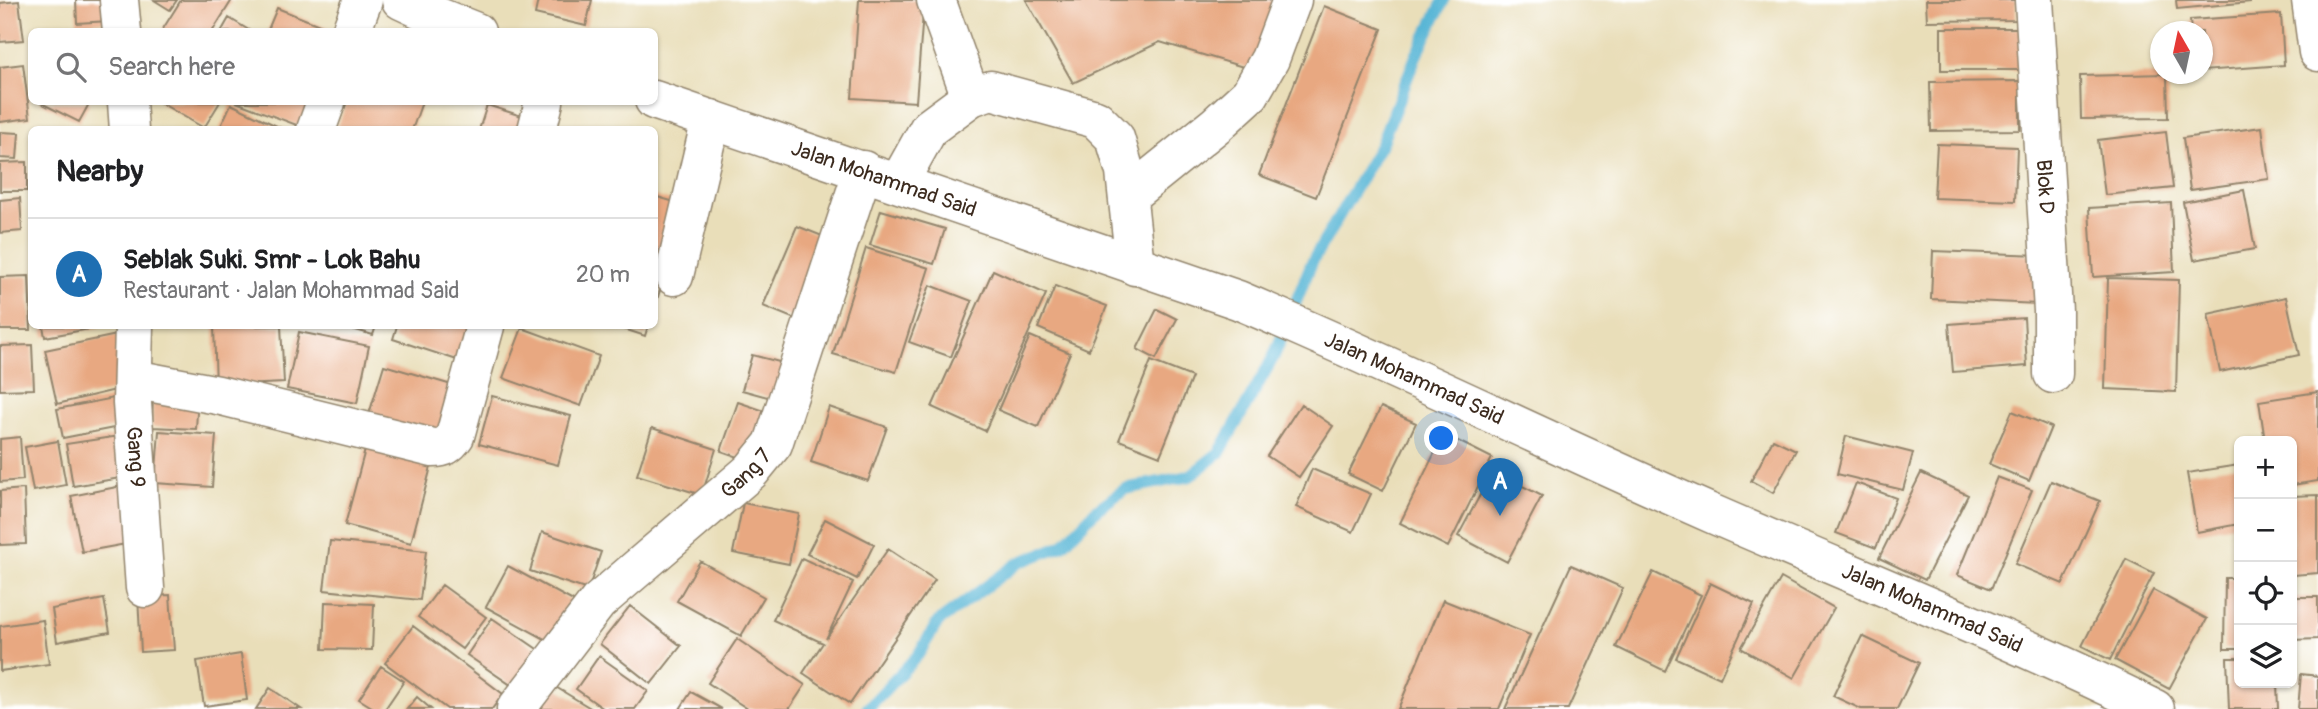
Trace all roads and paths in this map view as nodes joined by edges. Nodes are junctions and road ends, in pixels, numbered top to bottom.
1 (119, 0) edge
2 (363, 0) edge
3 (401, 0) edge
4 (936, 0) edge
5 (1292, 0) edge
6 (2034, 0) edge
7 (2311, 0) edge
8 (122, 28) edge
9 (352, 28) edge
10 (466, 28) edge
11 (2318, 52) edge
12 (971, 97) junction
13 (658, 101) edge
14 (127, 105) edge
15 (325, 105) edge
16 (543, 105) edge
17 (711, 119) junction
18 (129, 126) edge
19 (317, 126) edge
20 (538, 126) edge
21 (863, 170) junction
22 (899, 182) junction
23 (1128, 196) junction
24 (1135, 266) junction
25 (674, 276) dead end
26 (134, 329) edge
27 (484, 329) edge
28 (2053, 374) dead end
29 (133, 379) junction
30 (145, 588) dead end
31 (516, 709) edge
32 (2155, 709) edge

1 - 8 street
2 - 9 street
3 - 10 street
4 - 12 street
5 - 23 street
6 - 28 street, Blok D
7 - 11 street
12 - 22 street
12 - 23 street
13 - 17 street, Jalan Mohammad Said
14 - 18 street
15 - 19 street
16 - 20 street
17 - 21 street, Jalan Mohammad Said
17 - 25 street
21 - 22 street, Jalan Mohammad Said
21 - 31 street, Gang 7
22 - 24 street, Jalan Mohammad Said
23 - 24 street
24 - 32 street, Jalan Mohammad Said
26 - 29 street, Gang 9
27 - 29 street
29 - 30 street, Gang 9

